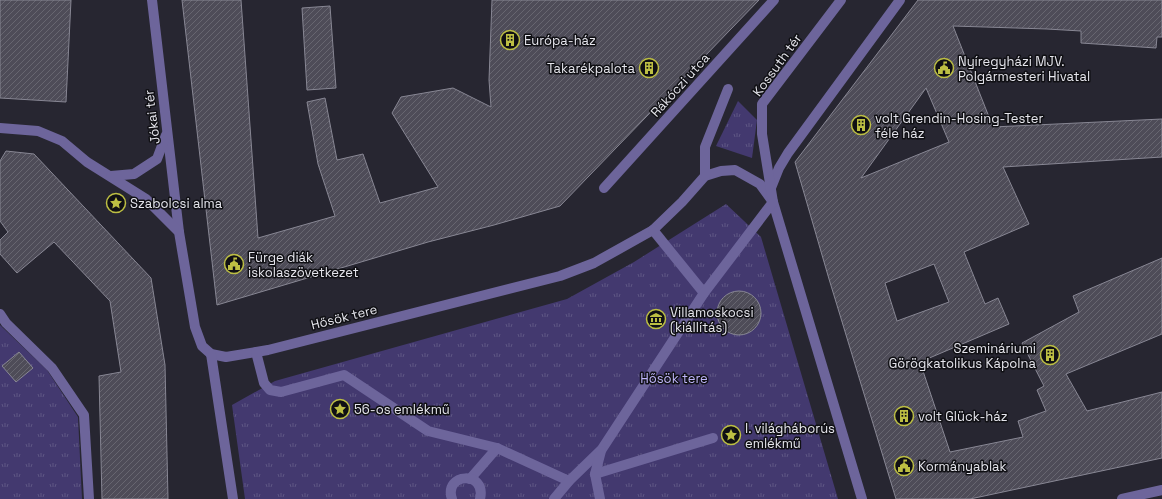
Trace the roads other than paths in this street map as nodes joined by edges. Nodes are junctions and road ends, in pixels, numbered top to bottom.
1 (152, 0) edge
2 (774, 0) edge
3 (841, 0) edge
4 (900, 0) edge
5 (728, 89) dead end
6 (0, 128) edge
7 (167, 133) junction
8 (111, 176) junction
9 (705, 176) junction
10 (604, 188) dead end
11 (771, 188) junction
12 (773, 202) junction
13 (653, 230) junction
14 (179, 232) junction
15 (704, 293) junction
16 (0, 314) edge
17 (256, 352) junction
18 (211, 354) junction
19 (713, 438) dead end
20 (497, 448) junction
21 (602, 449) junction
22 (595, 474) junction
23 (470, 478) junction
24 (569, 481) junction
25 (1162, 490) edge
26 (1134, 498) edge
27 (89, 499) edge
28 (233, 499) edge
29 (452, 499) edge
30 (480, 499) edge
31 (554, 499) edge
32 (600, 499) edge
33 (862, 499) edge
34 (1122, 499) edge

1 - 7 street, Jókai tér
2 - 10 street, Rákóczi utca
3 - 11 street, Kossuth tér
4 - 11 street
5 - 9 street
6 - 8 street
7 - 8 street
7 - 14 street, Jókai tér
8 - 14 street
9 - 12 street
9 - 13 street, Hősök tere
11 - 12 street, Kossuth tér
12 - 15 street
12 - 33 street
13 - 15 street
13 - 17 street, Hősök tere
14 - 18 street, Jókai tér
15 - 21 street
16 - 27 street
17 - 18 street, Hősök tere
17 - 20 street
18 - 28 street
19 - 22 street
20 - 23 street
20 - 24 street
21 - 22 street
21 - 24 street
22 - 32 street
23 - 29 street
23 - 30 street
24 - 31 street
25 - 26 street
26 - 34 street

